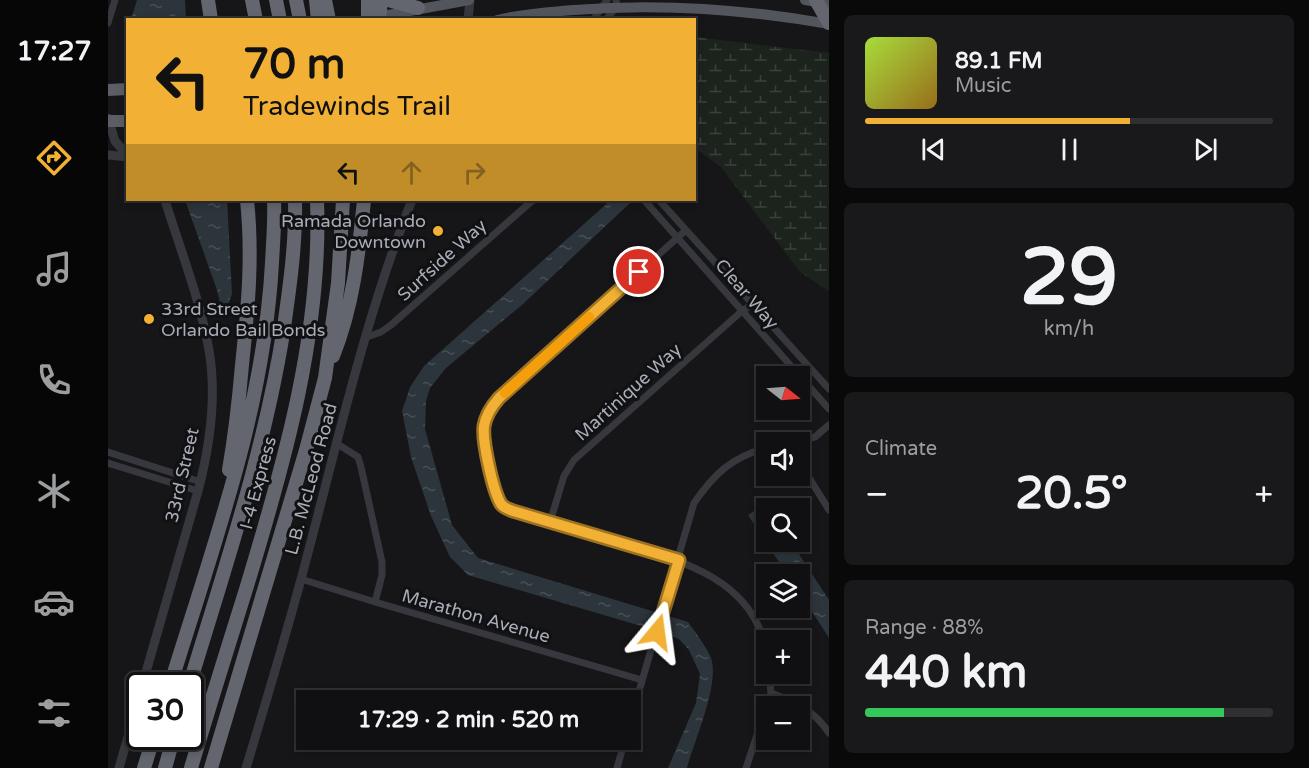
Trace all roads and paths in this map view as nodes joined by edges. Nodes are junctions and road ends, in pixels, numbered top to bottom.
1 (115, 0) edge
2 (208, 0) edge
3 (252, 0) edge
4 (276, 0) edge
5 (296, 0) edge
6 (316, 0) edge
7 (325, 0) edge
8 (368, 0) edge
9 (381, 0) edge
10 (388, 0) edge
11 (470, 0) edge
12 (816, 2) edge
13 (611, 3) edge
14 (418, 8) junction
15 (544, 12) junction
16 (211, 18) edge
17 (256, 18) edge
18 (280, 18) edge
19 (300, 18) edge
20 (325, 18) edge
21 (371, 18) edge
22 (372, 18) edge
23 (375, 18) edge
24 (468, 18) edge
25 (509, 18) edge
26 (552, 18) edge
27 (595, 18) edge
28 (607, 18) edge
29 (108, 23) edge
30 (829, 23) edge
31 (126, 89) edge
32 (108, 90) edge
33 (109, 120) edge
34 (126, 121) edge
35 (126, 154) edge
36 (108, 155) edge
37 (126, 156) edge
38 (165, 201) edge
39 (247, 201) edge
40 (274, 201) edge
41 (295, 201) edge
42 (317, 201) edge
43 (343, 201) edge
44 (364, 201) edge
45 (412, 201) edge
46 (532, 201) edge
47 (645, 201) edge
48 (660, 201) edge
49 (686, 230) junction
50 (677, 237) junction
51 (753, 304) junction
52 (742, 311) junction
53 (367, 337) junction
54 (325, 378) junction
55 (829, 389) edge
56 (829, 409) edge
57 (829, 425) edge
58 (810, 439) edge
59 (336, 443) junction
60 (756, 451) edge
61 (108, 452) edge
62 (108, 463) edge
63 (810, 479) edge
64 (200, 487) junction
65 (829, 510) edge
66 (550, 522) junction
67 (211, 557) junction
68 (679, 560) junction
69 (301, 579) junction
70 (375, 602) junction
71 (760, 630) edge
72 (146, 672) edge
73 (174, 672) edge
74 (193, 672) edge
75 (642, 680) junction
76 (770, 684) edge
77 (639, 690) edge
78 (771, 693) junction
79 (829, 733) edge
80 (126, 744) edge
81 (150, 750) edge
82 (170, 750) edge
83 (622, 750) edge
84 (119, 768) edge
85 (144, 768) edge
86 (165, 768) edge
87 (191, 768) edge
88 (211, 768) edge
89 (246, 768) edge
90 (616, 768) edge
91 (746, 768) edge

1 - 29 street
2 - 16 highway
3 - 17 highway
4 - 18 highway
5 - 19 highway
6 - 20 highway
7 - 20 highway
8 - 21 highway
9 - 22 highway, bridge
10 - 14 highway
11 - 14 main road
11 - 24 street
12 - 30 highway
13 - 15 main road
13 - 27 street
13 - 28 street
13 - 30 main road
14 - 23 main road
15 - 25 main road
15 - 26 main road
31 - 32 highway
33 - 34 highway
33 - 35 street
36 - 37 street
38 - 64 street, 33rd Street
39 - 67 highway
40 - 67 highway
41 - 74 highway, I-4 Express
42 - 87 highway, I-4 Express
43 - 54 highway
44 - 54 highway
45 - 53 street, L.B. McLeod Road
46 - 53 street, Surfside Way
47 - 50 street, Clear Way
48 - 49 street, Clear Way
49 - 50 street
49 - 51 street, Clear Way
50 - 52 street, Clear Way
50 - 66 street
51 - 52 street, Martinique Way
51 - 55 street, Clear Way
52 - 56 street, Clear Way
52 - 66 street, Martinique Way
53 - 59 street, L.B. McLeod Road
54 - 88 highway
57 - 58 street
59 - 69 street, L.B. McLeod Road
59 - 70 street
60 - 68 street
61 - 64 street
62 - 64 street
63 - 65 street
64 - 72 street, 33rd Street
66 - 68 street
67 - 73 highway
68 - 71 street
68 - 75 street
69 - 70 street, Marathon Avenue
69 - 89 street, L.B. McLeod Road
70 - 75 street, Marathon Avenue
75 - 77 street
76 - 78 street
78 - 79 street
78 - 91 street
80 - 84 street
81 - 85 highway
82 - 86 highway
83 - 90 street

